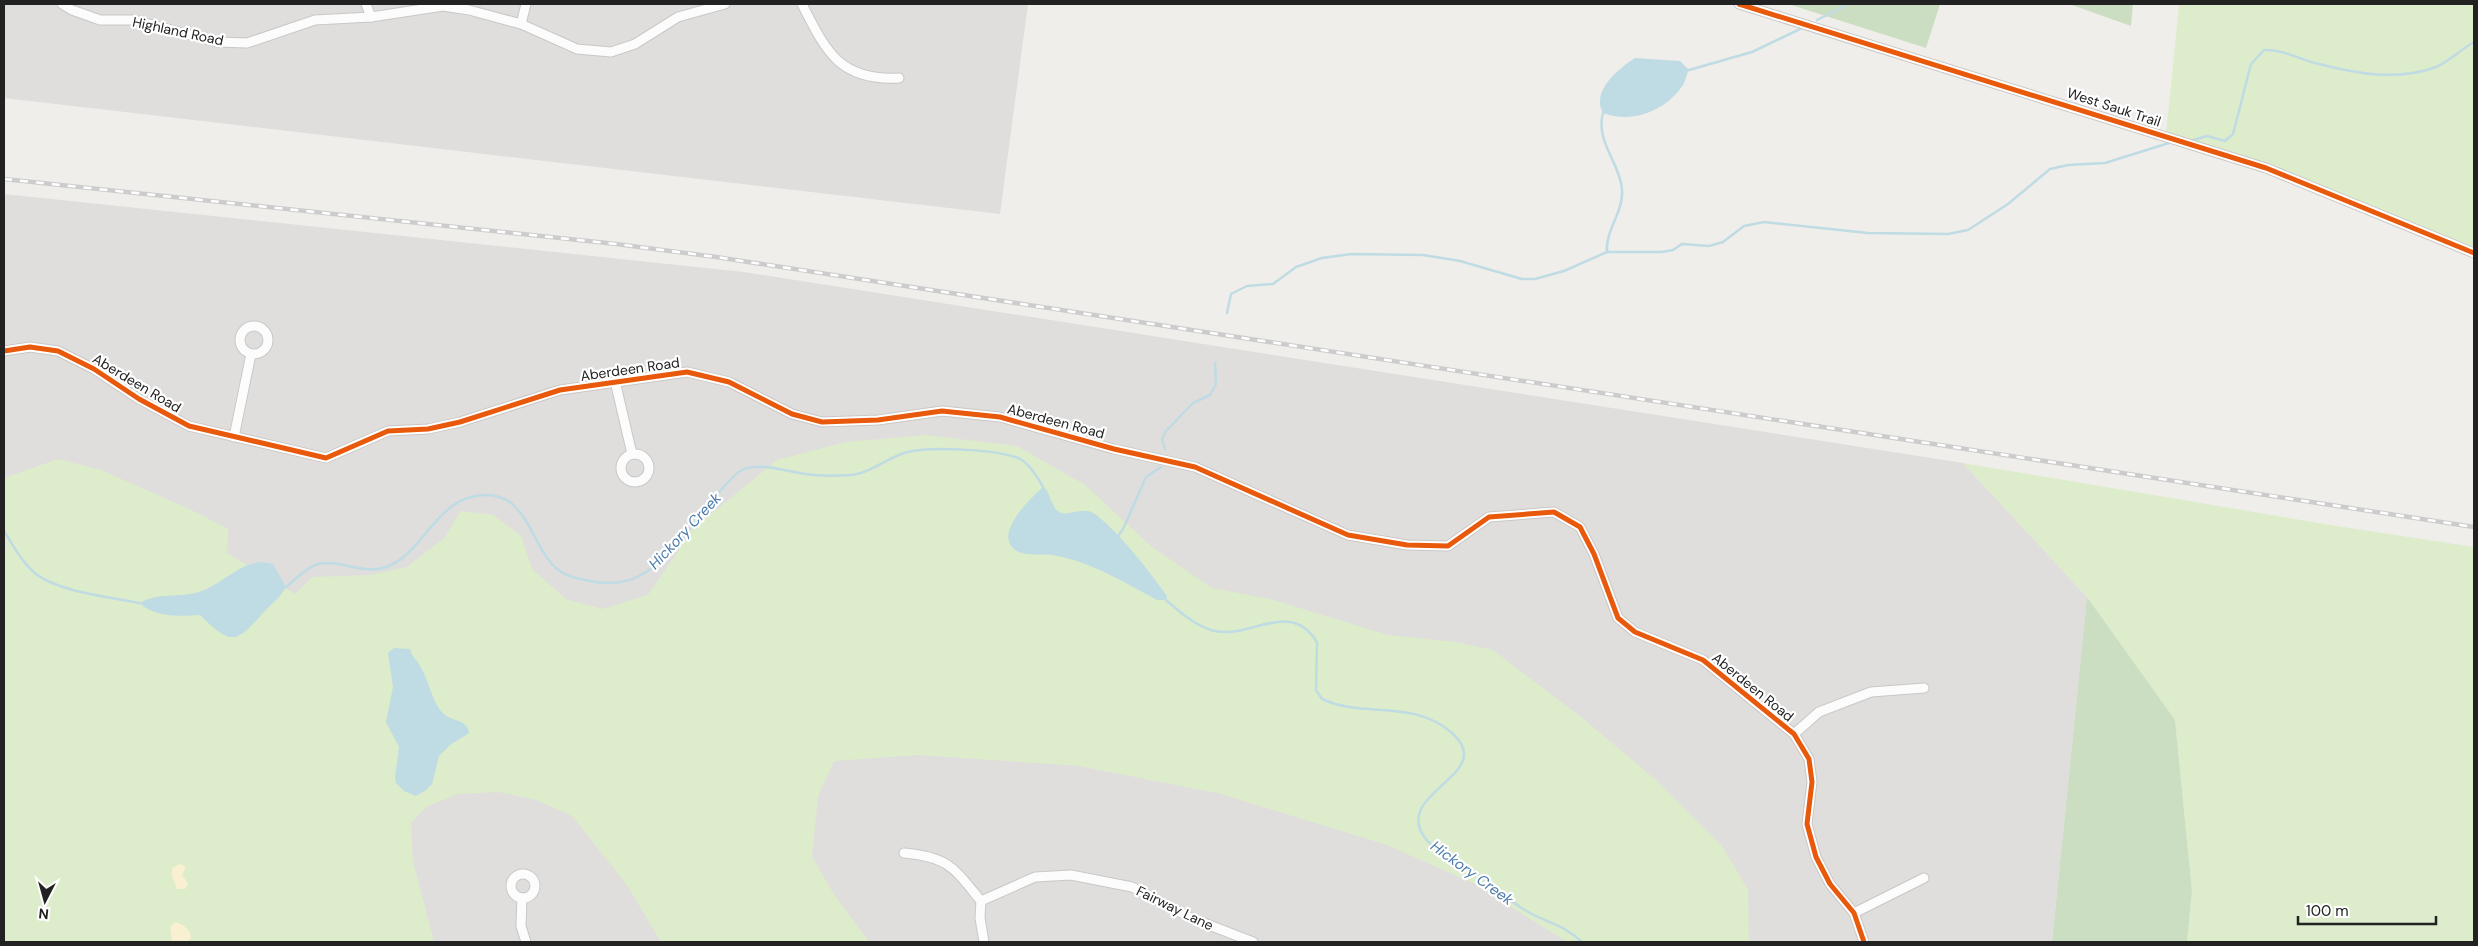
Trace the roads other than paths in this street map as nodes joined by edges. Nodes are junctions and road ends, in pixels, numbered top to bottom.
1 (62, 4) edge
2 (366, 4) edge
3 (526, 4) edge
4 (725, 4) edge
5 (802, 4) edge
6 (1739, 4) edge
7 (371, 17) junction
8 (521, 24) junction
9 (898, 78) dead end
10 (2474, 253) edge
11 (4, 351) edge
12 (251, 354) dead end
13 (616, 381) junction
14 (234, 437) junction
15 (632, 454) dead end
16 (1924, 688) dead end
17 (1794, 734) junction
18 (904, 854) dead end
19 (1924, 878) dead end
20 (522, 898) dead end
21 (981, 901) junction
22 (1854, 913) junction
23 (526, 942) edge
24 (984, 942) edge
25 (1253, 942) edge
26 (1864, 942) edge

1 - 7 street, Highland Road
2 - 7 street
3 - 8 street
4 - 8 street, Highland Road
5 - 9 street
6 - 10 street, West Sauk Trail
7 - 8 street, Highland Road
11 - 14 street, Aberdeen Road
12 - 14 street
13 - 14 street, Aberdeen Road
13 - 15 street
13 - 17 street, Aberdeen Road
16 - 17 street
17 - 22 street, Aberdeen Road
18 - 21 street
19 - 22 street
20 - 23 street
21 - 24 street
21 - 25 street, Fairway Lane
22 - 26 street, Aberdeen Road

